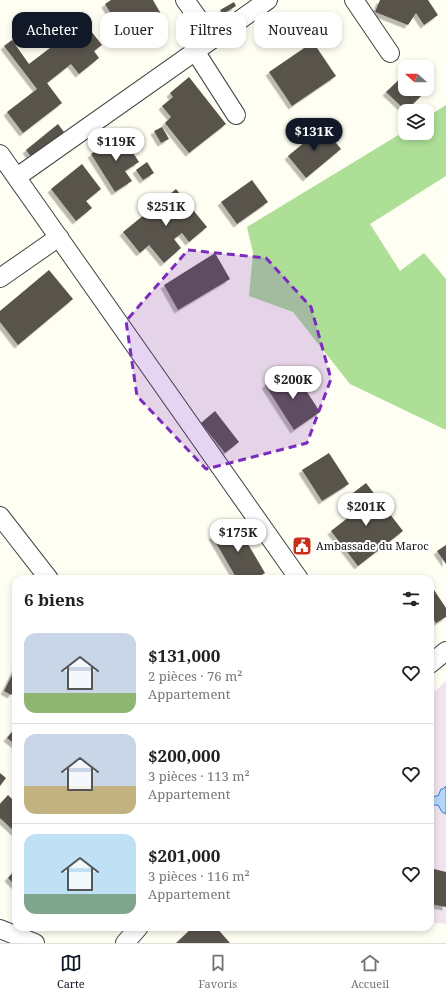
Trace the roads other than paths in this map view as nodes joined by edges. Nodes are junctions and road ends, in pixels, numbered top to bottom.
1 (186, 0) edge
2 (268, 0) edge
3 (354, 0) edge
4 (194, 12) edge
5 (246, 16) edge
6 (201, 48) edge
7 (195, 52) junction
8 (390, 53) dead end
9 (236, 115) dead end
10 (0, 154) edge
11 (17, 177) junction
12 (59, 237) junction
13 (0, 278) edge
14 (0, 516) edge
15 (46, 575) edge
16 (296, 575) edge
17 (446, 652) edge
18 (434, 661) edge
19 (0, 929) edge
20 (136, 931) edge
21 (35, 943) edge
22 (125, 943) edge

1 - 4 street
2 - 5 street
3 - 8 street
6 - 7 street
7 - 9 street
7 - 11 street
10 - 11 street
11 - 12 street
12 - 13 street
12 - 16 street
14 - 15 street
17 - 18 street
19 - 21 street
20 - 22 street

